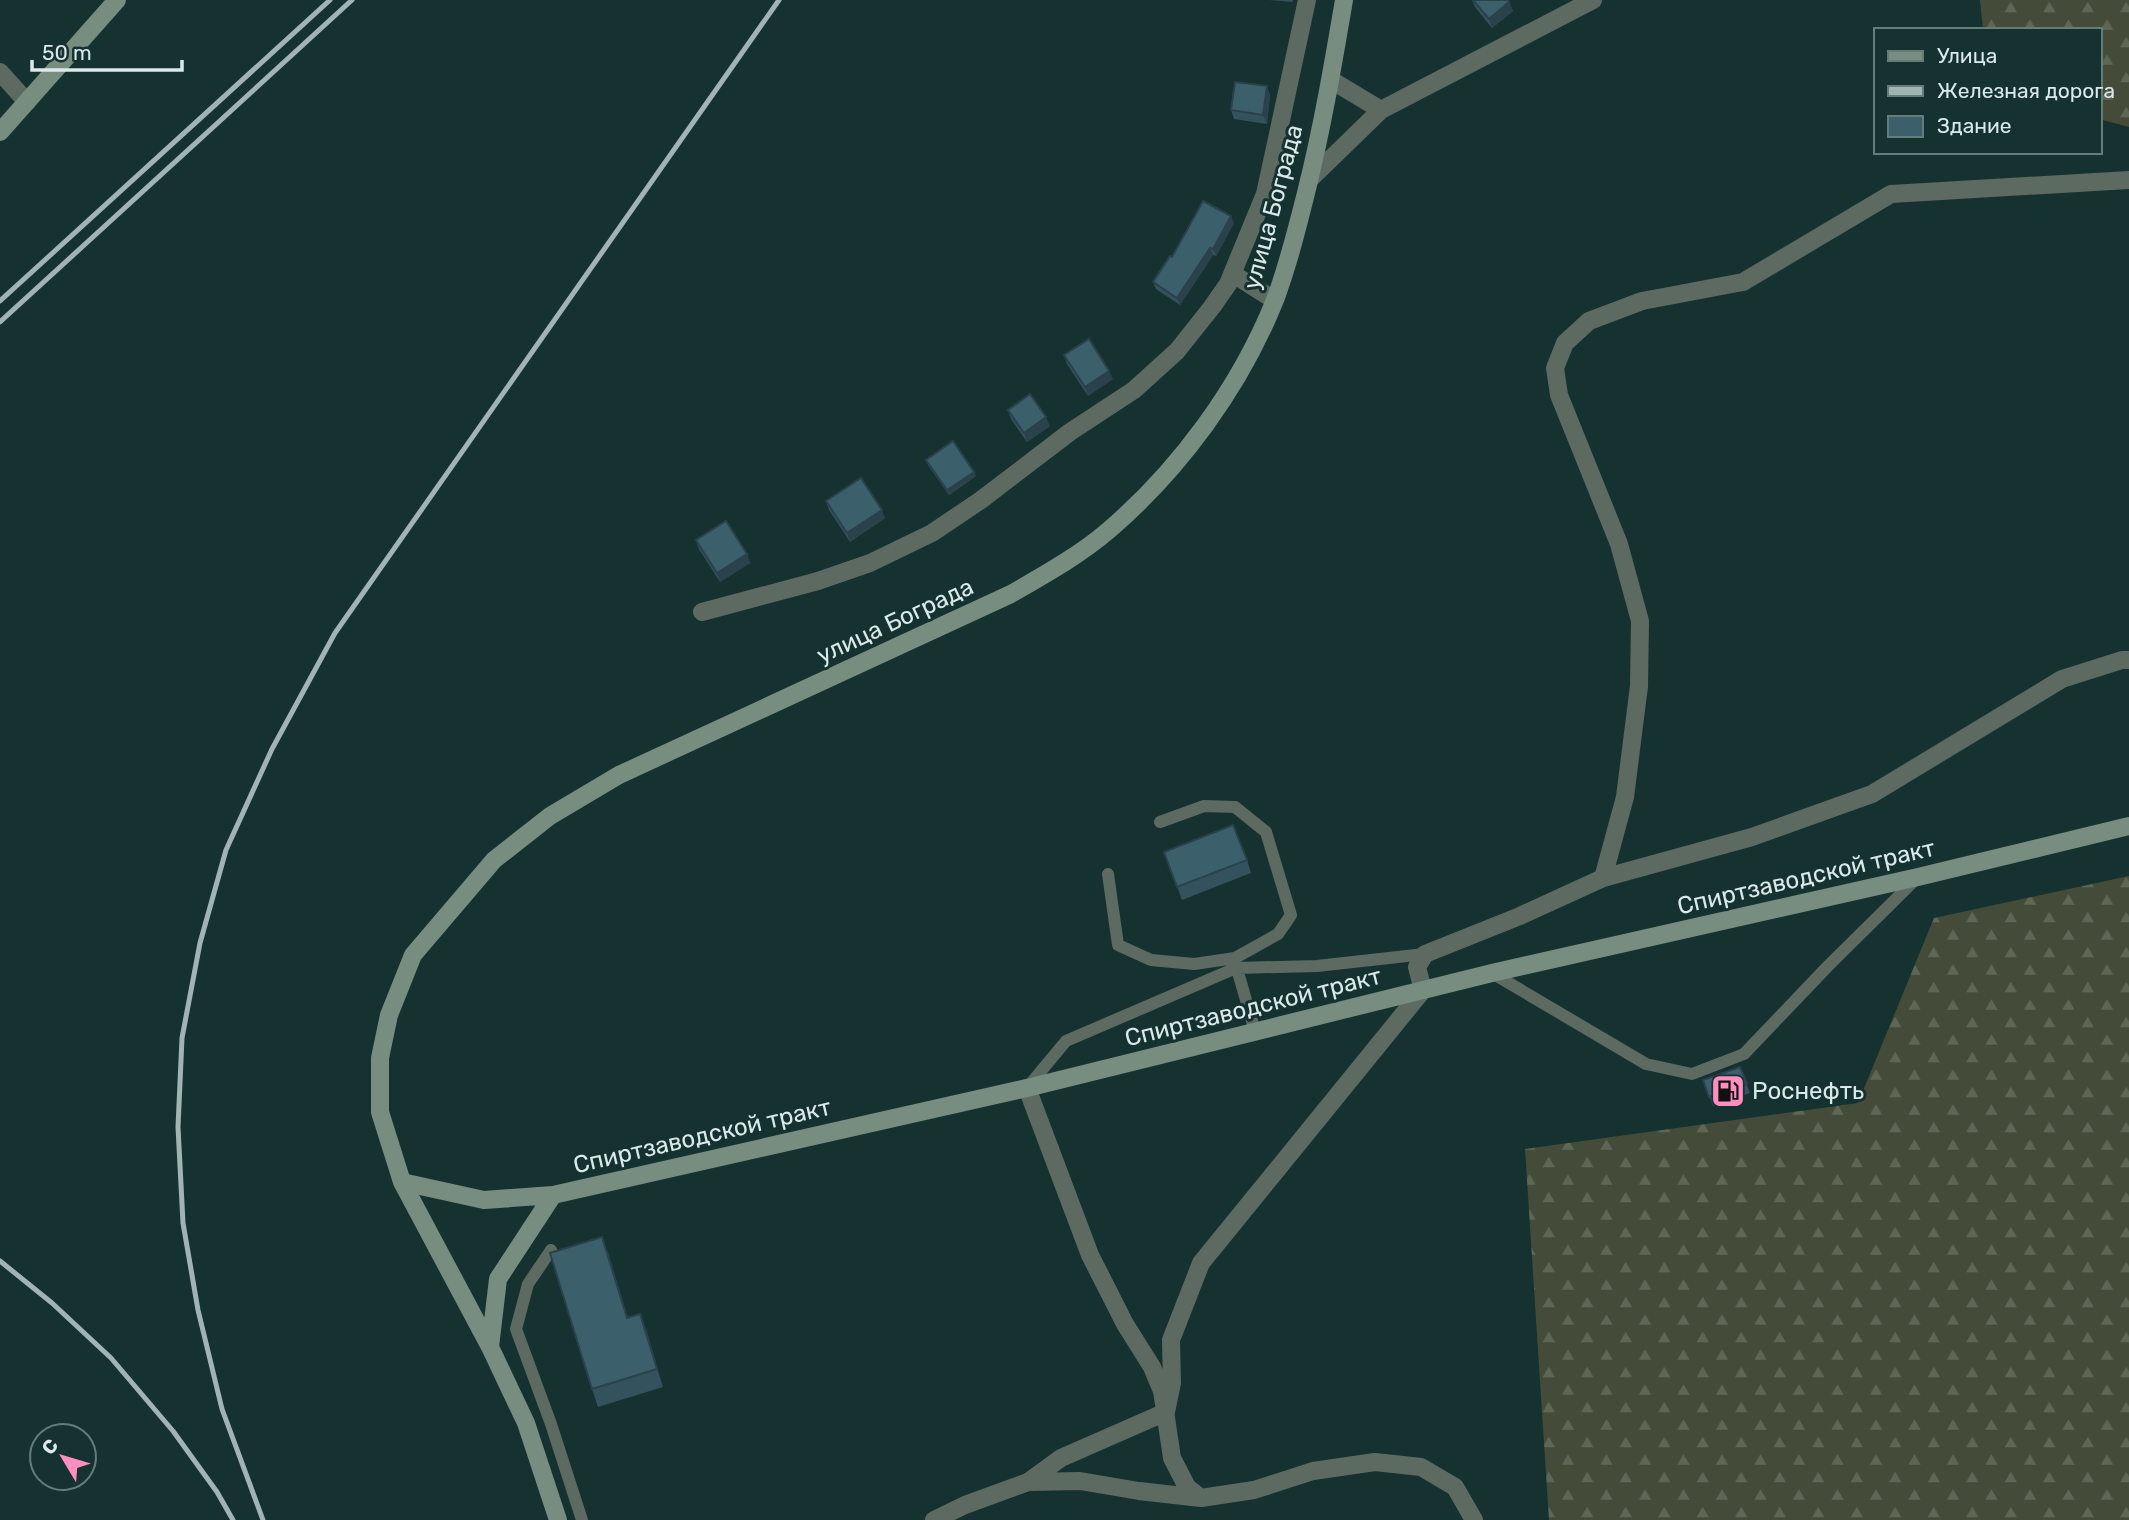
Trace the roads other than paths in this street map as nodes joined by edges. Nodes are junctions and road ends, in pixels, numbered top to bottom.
1 (117, 0) edge
2 (1307, 0) edge
3 (1344, 0) edge
4 (1593, 0) edge
5 (0, 72) edge
6 (1331, 80) junction
7 (27, 102) junction
8 (1381, 110) junction
9 (0, 132) edge
10 (1309, 180) junction
11 (2129, 180) edge
12 (1233, 274) junction
13 (1274, 300) junction
14 (702, 612) dead end
15 (2129, 660) edge
16 (1160, 822) dead end
17 (2129, 826) edge
18 (1108, 874) dead end
19 (1918, 877) junction
20 (1604, 878) junction
21 (1425, 954) junction
22 (1236, 963) junction
23 (1492, 973) junction
24 (1423, 990) junction
25 (1255, 1031) junction
26 (1027, 1088) junction
27 (402, 1182) junction
28 (553, 1195) junction
29 (551, 1250) edge
30 (490, 1347) junction
31 (1166, 1412) junction
32 (551, 1424) junction
33 (528, 1432) junction
34 (1028, 1482) junction
35 (1201, 1498) junction
36 (558, 1520) edge
37 (582, 1520) edge
38 (934, 1520) edge
39 (1474, 1520) edge

1 - 7 main road
2 - 12 street
3 - 6 main road, улица Бограда
4 - 8 street
5 - 7 street
6 - 8 street
6 - 10 main road, улица Бограда
7 - 9 main road
8 - 10 street
10 - 13 main road, улица Бограда
11 - 20 street
12 - 13 street
12 - 14 street
13 - 27 main road, улица Бограда
15 - 20 street
16 - 22 lane
17 - 19 main road, Спиртзаводской тракт
18 - 22 lane
19 - 23 main road, Спиртзаводской тракт
19 - 23 lane
20 - 21 street
21 - 22 lane
21 - 24 street
22 - 25 lane
22 - 26 lane
23 - 24 main road, Спиртзаводской тракт
24 - 25 main road, Спиртзаводской тракт
24 - 31 street
25 - 26 main road, Спиртзаводской тракт
26 - 28 main road, Спиртзаводской тракт
26 - 31 street
27 - 28 main road
27 - 30 main road, улица Бограда
28 - 30 main road, Спиртзаводской тракт
29 - 32 lane
30 - 33 main road, улица Бограда
31 - 34 street
31 - 35 street
32 - 33 lane
32 - 37 lane
33 - 36 main road, улица Бограда
34 - 35 street
34 - 38 street
35 - 39 street

